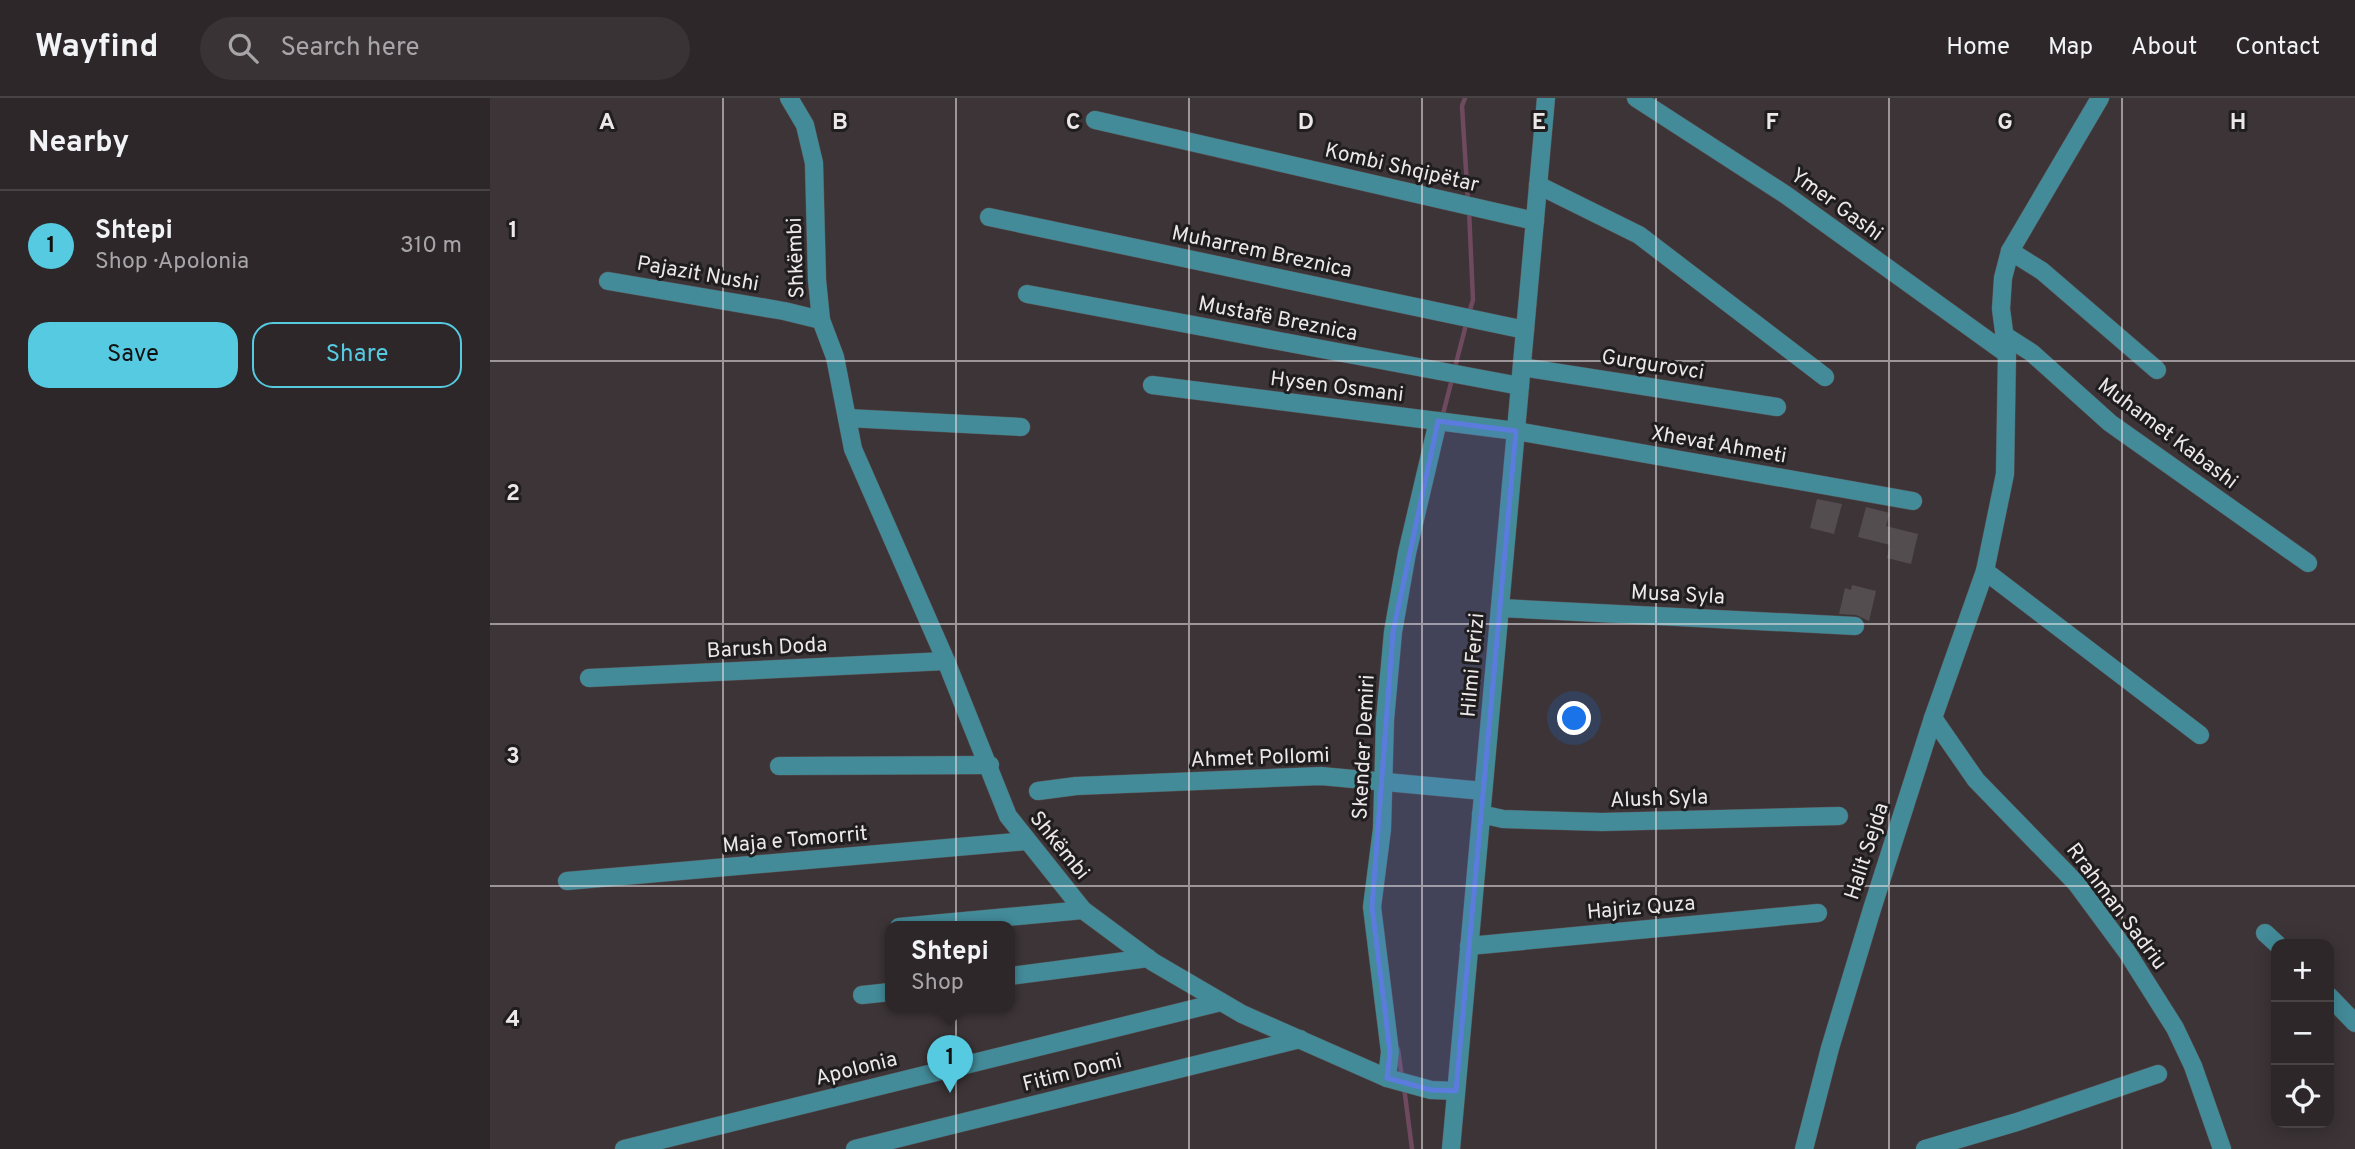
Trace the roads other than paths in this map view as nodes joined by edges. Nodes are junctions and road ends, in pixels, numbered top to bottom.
1 (789, 98) edge
2 (1546, 98) edge
3 (1636, 98) edge
4 (2100, 98) edge
5 (1095, 120) dead end
6 (1538, 185) junction
7 (989, 217) dead end
8 (1535, 221) junction
9 (2010, 251) junction
10 (608, 281) dead end
11 (1027, 294) dead end
12 (821, 320) junction
13 (1525, 330) junction
14 (2004, 335) junction
15 (2007, 354) junction
16 (1522, 367) junction
17 (2157, 370) dead end
18 (1825, 377) dead end
19 (1152, 385) dead end
20 (1520, 386) junction
21 (1777, 407) dead end
22 (847, 418) junction
23 (1443, 422) junction
24 (1021, 427) dead end
25 (1516, 431) junction
26 (1913, 501) dead end
27 (2308, 563) dead end
28 (1984, 571) junction
29 (1500, 608) junction
30 (1854, 626) dead end
31 (946, 661) junction
32 (589, 678) dead end
33 (1933, 718) junction
34 (2200, 735) dead end
35 (990, 765) junction
36 (779, 766) dead end
37 (1389, 781) junction
38 (1038, 791) dead end
39 (1483, 791) junction
40 (1481, 814) junction
41 (1839, 816) dead end
42 (1026, 841) junction
43 (567, 881) dead end
44 (1083, 910) junction
45 (1818, 913) dead end
46 (964, 921) edge
47 (1469, 946) junction
48 (1147, 958) junction
49 (1015, 975) edge
50 (885, 993) edge
51 (862, 995) dead end
52 (2334, 1001) edge
53 (1221, 1002) junction
54 (2355, 1023) edge
55 (1300, 1039) junction
56 (2158, 1074) dead end
57 (1391, 1080) junction
58 (1456, 1091) junction
59 (624, 1149) edge
60 (855, 1149) edge
61 (1451, 1149) edge
62 (1804, 1149) edge
63 (1925, 1149) edge
64 (2222, 1149) edge

1 - 12 street, Shkëmbi
2 - 6 street, Hilmi Ferizi
3 - 15 street, Ymer Gashi
4 - 9 street
5 - 8 street, Kombi Shqipëtar
6 - 8 street, Hilmi Ferizi
6 - 18 street
7 - 13 street, Muharrem Breznica
8 - 13 street, Hilmi Ferizi
9 - 14 street
9 - 17 street, Muhamet Kabashi
10 - 12 street, Pajazit Nushi
11 - 20 street, Mustafë Breznica
12 - 22 street, Shkëmbi
13 - 16 street, Hilmi Ferizi
14 - 15 street
14 - 27 street, Muhamet Kabashi
15 - 28 street, Halit Sejda
16 - 20 street, Hilmi Ferizi
16 - 21 street, Gurgurovci
19 - 23 street, Hysen Osmani
20 - 25 street, Hilmi Ferizi
22 - 24 street
22 - 31 street, Shkëmbi
23 - 25 street, Hysen Osmani
23 - 37 street, Skender Demiri
25 - 26 street, Xhevat Ahmeti
25 - 29 street, Hilmi Ferizi
28 - 33 street, Halit Sejda
28 - 34 street
29 - 30 street, Musa Syla
29 - 39 street, Hilmi Ferizi
31 - 32 street, Barush Doda
31 - 35 street, Shkëmbi
33 - 62 street, Halit Sejda
33 - 64 street, Rrahman Sadriu
35 - 36 street
35 - 42 street, Shkëmbi
37 - 38 street, Ahmet Pollomi
37 - 39 street, Ahmet Pollomi
37 - 57 street, Skender Demiri
39 - 40 street, Hilmi Ferizi
40 - 41 street, Alush Syla
40 - 47 street, Hilmi Ferizi
42 - 43 street, Maja e Tomorrit
42 - 44 street, Shkëmbi
44 - 46 street
44 - 48 street, Shkëmbi
45 - 47 street, Hajriz Quza
47 - 58 street, Hilmi Ferizi
48 - 49 street
48 - 53 street, Shkëmbi
50 - 51 street
52 - 54 street
53 - 55 street, Shkëmbi
53 - 59 street, Apolonia
55 - 57 street, Shkëmbi
55 - 60 street, Fitim Domi
56 - 63 street
57 - 58 street, Shkëmbi
58 - 61 street, Hilmi Ferizi

